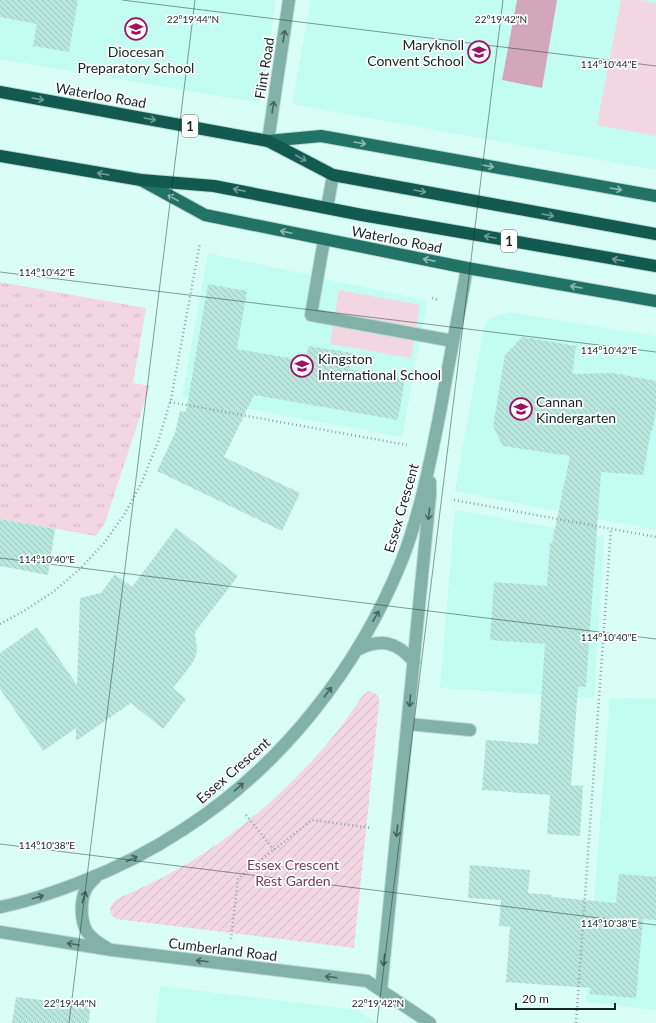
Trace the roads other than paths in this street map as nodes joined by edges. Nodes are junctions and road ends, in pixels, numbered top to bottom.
1 (289, 0) edge
2 (0, 92) edge
3 (268, 141) junction
4 (0, 156) edge
5 (333, 175) junction
6 (142, 180) junction
7 (656, 196) edge
8 (327, 208) junction
9 (656, 234) edge
10 (324, 240) junction
11 (656, 266) edge
12 (467, 268) junction
13 (656, 301) edge
14 (453, 341) junction
15 (430, 461) junction
16 (356, 650) junction
17 (414, 662) junction
18 (408, 724) junction
19 (470, 730) dead end
20 (96, 876) junction
21 (0, 908) edge
22 (0, 932) edge
23 (112, 950) junction
24 (381, 990) junction
25 (430, 1023) edge

3 -> 1 street, Flint Road
2 -> 3 highway, Waterloo Road / 1
3 -> 5 highway, Waterloo Road / 1
3 -> 7 main road, Waterloo Road
6 -> 4 highway, Waterloo Road / 1
5 - 8 street
5 -> 9 highway, Waterloo Road / 1
8 -> 6 highway, Waterloo Road / 1
10 -> 6 main road, Waterloo Road
11 -> 8 highway, Waterloo Road / 1
12 -> 10 main road, Waterloo Road
10 - 14 street
13 -> 12 main road, Waterloo Road
12 - 14 street, Essex Crescent
14 - 15 street, Essex Crescent
16 -> 15 street, Essex Crescent
15 -> 17 street, Essex Crescent
16 - 17 street
20 -> 16 street, Essex Crescent
17 -> 18 street, Essex Crescent
18 - 19 street
18 -> 24 street, Essex Crescent
21 -> 20 street, Essex Crescent
23 -> 20 street
23 -> 22 street, Cumberland Road
24 -> 23 street, Cumberland Road
24 - 25 street, Cumberland Road

